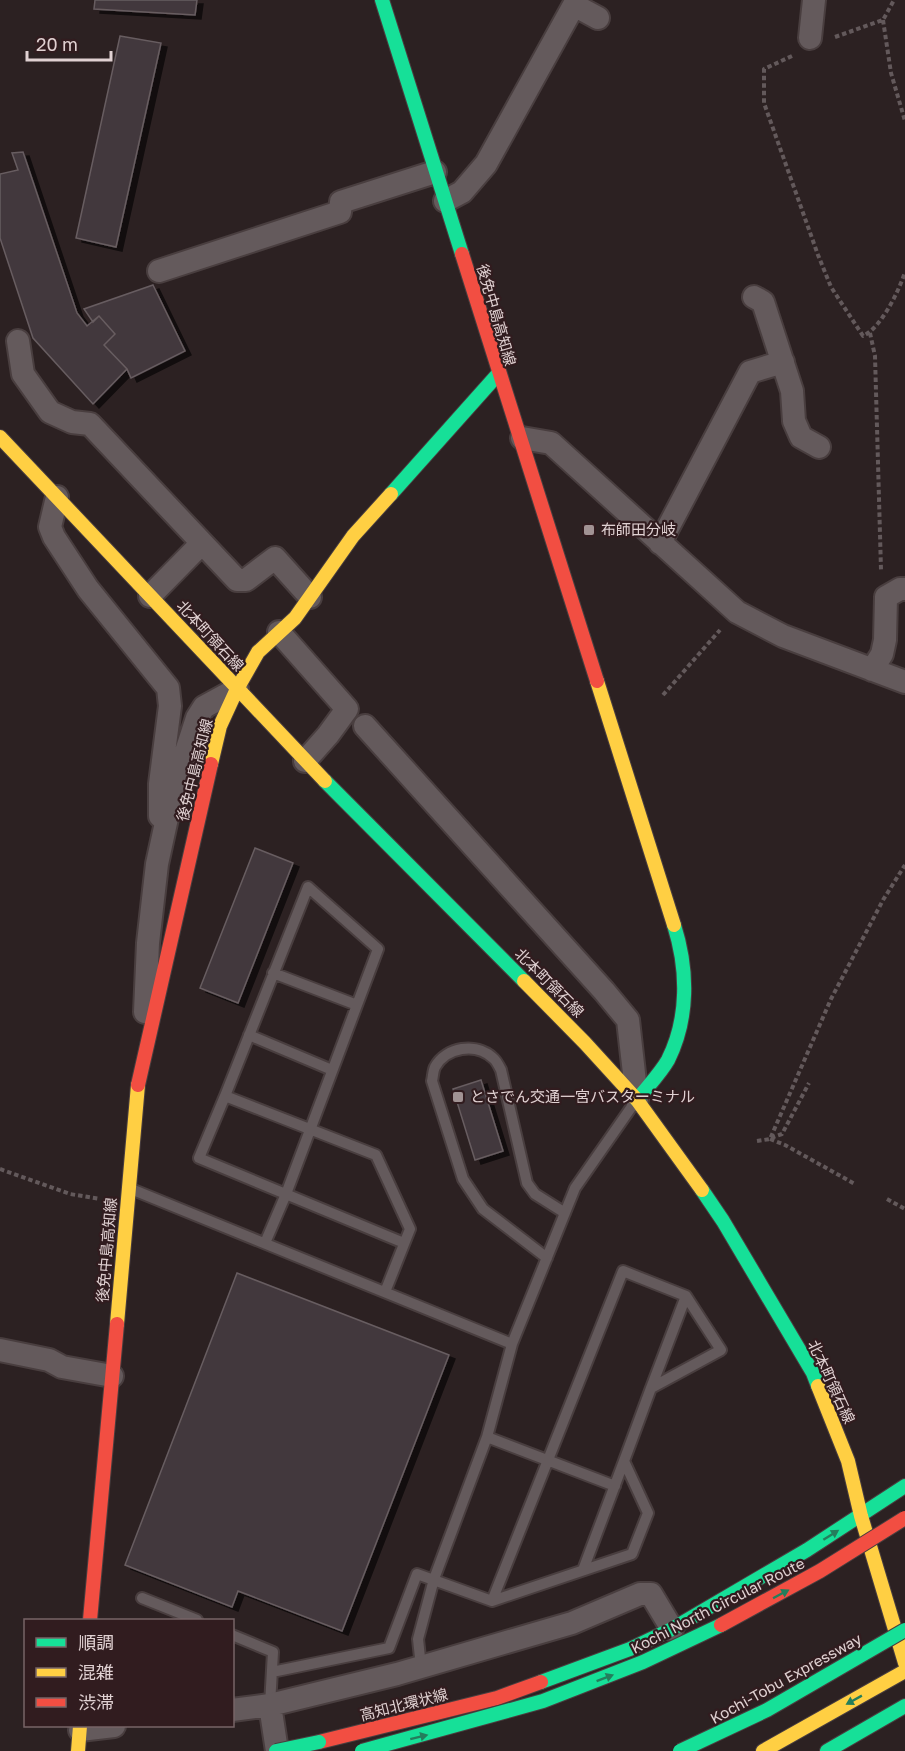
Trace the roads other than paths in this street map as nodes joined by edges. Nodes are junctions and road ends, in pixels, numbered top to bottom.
1 (382, 0) edge
2 (814, 0) edge
3 (598, 18) dead end
4 (814, 43) road end
5 (435, 172) junction
6 (445, 201) junction
7 (159, 271) dead end
8 (754, 297) dead end
9 (18, 341) dead end
10 (783, 362) junction
11 (499, 373) junction
12 (0, 437) edge
13 (522, 438) junction
14 (819, 447) dead end
15 (53, 492) junction
16 (202, 543) junction
17 (660, 543) junction
18 (895, 593) edge
19 (150, 596) junction
20 (310, 597) junction
21 (279, 632) junction
22 (872, 670) junction
23 (905, 682) edge
24 (237, 689) junction
25 (365, 726) dead end
26 (305, 761) junction
27 (160, 854) junction
28 (273, 973) junction
29 (357, 1005) junction
30 (249, 1035) junction
31 (142, 1067) junction
32 (332, 1070) junction
33 (225, 1096) junction
34 (637, 1100) junction
35 (309, 1129) junction
36 (129, 1188) junction
37 (286, 1194) junction
38 (565, 1213) junction
39 (404, 1243) junction
40 (266, 1244) junction
41 (547, 1258) junction
42 (385, 1292) junction
43 (686, 1296) junction
44 (512, 1344) junction
45 (0, 1350) edge
46 (112, 1376) junction
47 (651, 1388) junction
48 (487, 1437) junction
49 (548, 1461) junction
50 (624, 1461) junction
51 (615, 1486) junction
52 (905, 1486) edge
53 (861, 1516) junction
54 (905, 1518) edge
55 (583, 1570) junction
56 (434, 1579) junction
57 (142, 1598) dead end
58 (492, 1601) junction
59 (90, 1619) edge
60 (194, 1619) edge
61 (672, 1629) junction
62 (905, 1630) edge
63 (234, 1636) edge
64 (905, 1663) edge
65 (421, 1667) junction
66 (905, 1671) edge
67 (272, 1672) junction
68 (270, 1705) junction
69 (905, 1706) edge
70 (234, 1710) edge
71 (108, 1727) edge
72 (79, 1736) edge
73 (277, 1751) edge
74 (362, 1751) edge
75 (680, 1751) edge
76 (763, 1751) edge
77 (827, 1751) edge

1 - 5 main road, 後免中島高知線
2 - 4 street
3 - 6 street
5 - 6 main road, 後免中島高知線
5 - 7 street
6 - 11 main road, 後免中島高知線
8 - 10 street
9 - 16 street
10 - 14 street
10 - 17 street
11 - 13 main road
11 - 20 main road, 後免中島高知線
12 - 15 main road, 北本町領石線
13 - 17 street
13 - 34 main road
15 - 19 main road, 北本町領石線
15 - 27 street
16 - 19 street
16 - 20 street
17 - 22 street
18 - 22 street
19 - 24 main road, 北本町領石線
20 - 21 main road, 後免中島高知線
21 - 24 main road, 後免中島高知線
21 - 26 street
22 - 23 street
24 - 26 main road, 北本町領石線
24 - 27 street
24 - 31 main road, 後免中島高知線
25 - 34 street
26 - 34 main road, 北本町領石線
27 - 31 street
28 - 29 lane
28 - 29 lane
28 - 30 lane
29 - 32 lane
30 - 32 lane
30 - 33 lane
31 - 36 main road, 後免中島高知線
32 - 35 lane
33 - 35 lane
33 - 37 lane
34 - 38 lane
34 - 53 main road, 北本町領石線
35 - 37 lane
35 - 39 lane
36 - 40 lane
36 - 46 main road, 後免中島高知線
37 - 39 lane
37 - 40 lane
38 - 41 lane
38 - 41 lane
39 - 42 lane
40 - 42 lane
41 - 44 lane
42 - 44 lane
43 - 47 lane
43 - 47 lane
43 - 49 lane
44 - 48 lane
45 - 46 street
46 - 59 main road, 後免中島高知線
47 - 50 lane
48 - 49 lane
48 - 56 lane
49 - 51 lane
49 - 58 lane
50 - 51 lane
50 - 55 lane
51 - 55 lane
52 - 53 main road, 高知北環状線
61 -> 53 main road, 高知北環状線
53 - 64 main road, 北本町領石線
74 -> 54 main road, Kochi North Circular Route, bridge
55 - 58 lane
56 - 58 lane
56 - 65 lane
56 - 67 lane
57 - 60 lane
61 - 65 street
61 - 73 main road, 高知北環状線, bridge
62 - 75 main road, Kochi-Tobu Expressway, bridge
63 - 67 lane
65 - 68 street
66 -> 76 main road
67 - 68 lane
68 - 70 street
68 - 73 street
69 - 77 main road
71 - 72 street

